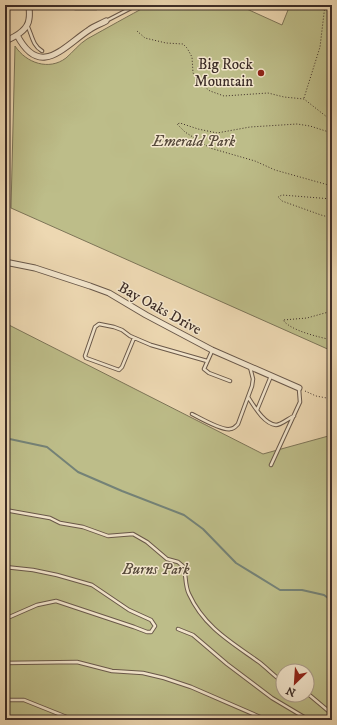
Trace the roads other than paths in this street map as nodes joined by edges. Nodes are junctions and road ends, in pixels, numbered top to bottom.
1 (29, 5) edge
2 (108, 5) edge
3 (137, 5) edge
4 (75, 8) dead end
5 (106, 21) joint
6 (27, 24) junction
7 (17, 35) junction
8 (5, 41) edge
9 (42, 51) dead end
10 (5, 262) edge
11 (134, 338) junction
12 (212, 350) junction
13 (208, 362) junction
14 (250, 367) junction
15 (271, 376) junction
16 (230, 381) dead end
17 (299, 388) joint
18 (248, 397) junction
19 (257, 410) junction
20 (192, 414) dead end
21 (294, 416) junction
22 (271, 465) dead end
23 (5, 510) edge
24 (5, 567) edge
25 (5, 619) edge
26 (178, 629) dead end
27 (5, 664) edge
28 (275, 676) edge
29 (5, 700) edge
30 (315, 700) edge
31 (332, 714) edge
32 (74, 720) edge
33 (267, 720) edge
34 (309, 720) edge

1 - 6 street
2 - 4 lane
3 - 5 lane
5 - 7 street
6 - 7 street
6 - 9 lane
7 - 8 street
10 - 12 street, Bay Oaks Drive
11 - 11 lane
11 - 13 lane
12 - 13 lane
12 - 14 street, Bay Oaks Drive
13 - 16 lane
14 - 15 street, Bay Oaks Drive
14 - 18 lane
15 - 17 street, Bay Oaks Drive
15 - 19 lane
17 - 21 lane
18 - 19 lane
18 - 20 lane
19 - 21 lane
21 - 22 lane
23 - 28 lane
24 - 25 lane
26 - 34 lane
27 - 33 lane
29 - 32 lane
30 - 31 lane

